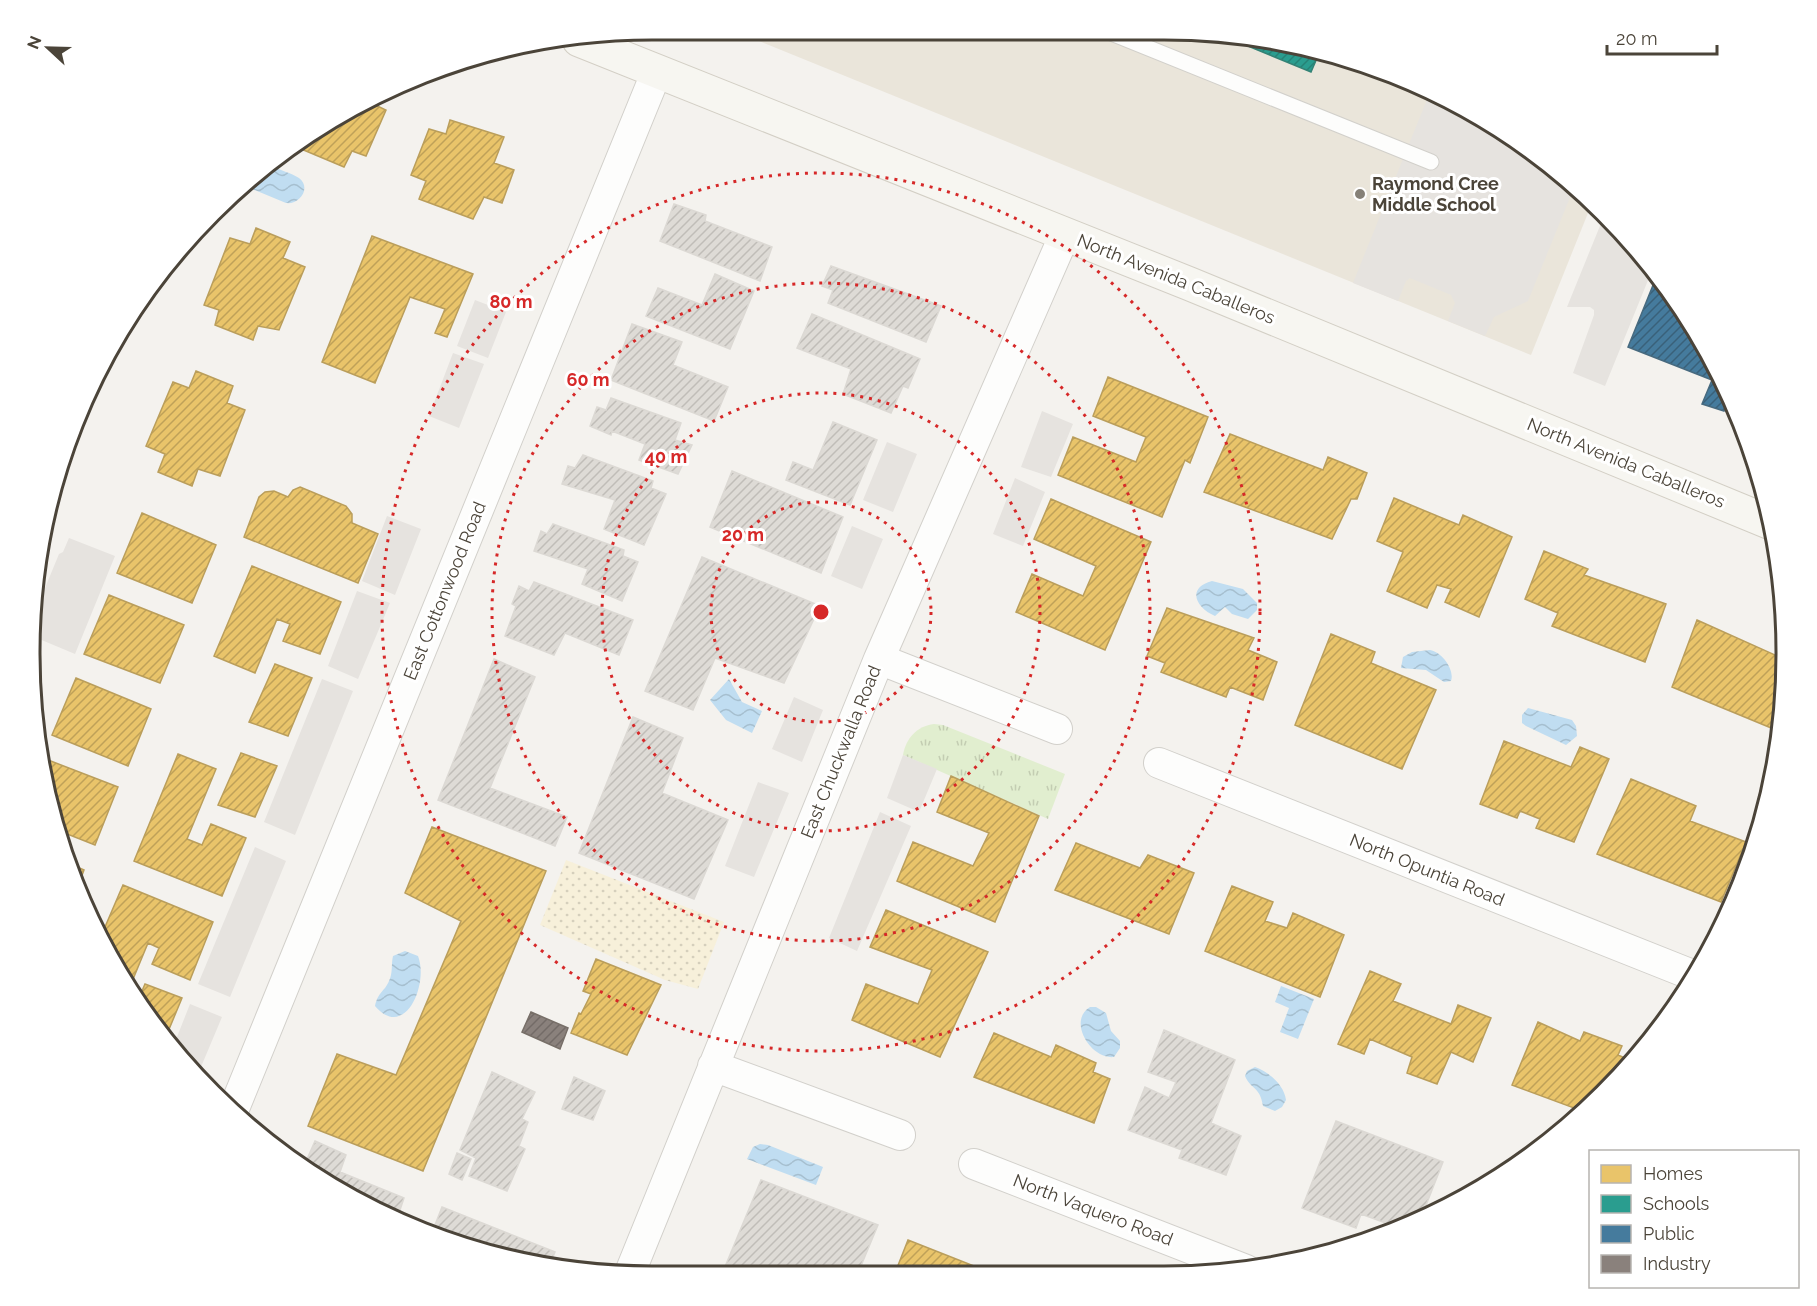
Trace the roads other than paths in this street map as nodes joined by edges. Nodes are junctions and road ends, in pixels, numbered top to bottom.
1 (1129, 40) edge
2 (590, 44) edge
3 (657, 71) junction
4 (1431, 162) dead end
5 (1065, 234) junction
6 (1762, 519) edge
7 (879, 659) junction
8 (1057, 729) dead end
9 (1159, 763) dead end
10 (1686, 972) edge
11 (713, 1066) junction
12 (237, 1102) edge
13 (900, 1135) dead end
14 (974, 1164) dead end
15 (1225, 1262) edge
16 (633, 1265) edge

1 - 4 lane
2 - 3 street, North Avenida Caballeros
3 - 5 street, North Avenida Caballeros
3 - 12 street, East Cottonwood Road
5 - 6 street, North Avenida Caballeros
5 - 7 street, East Chuckwalla Road
7 - 8 street
7 - 11 street, East Chuckwalla Road
9 - 10 street, North Opuntia Road
11 - 13 street
11 - 16 street, East Chuckwalla Road
14 - 15 street, North Vaquero Road

